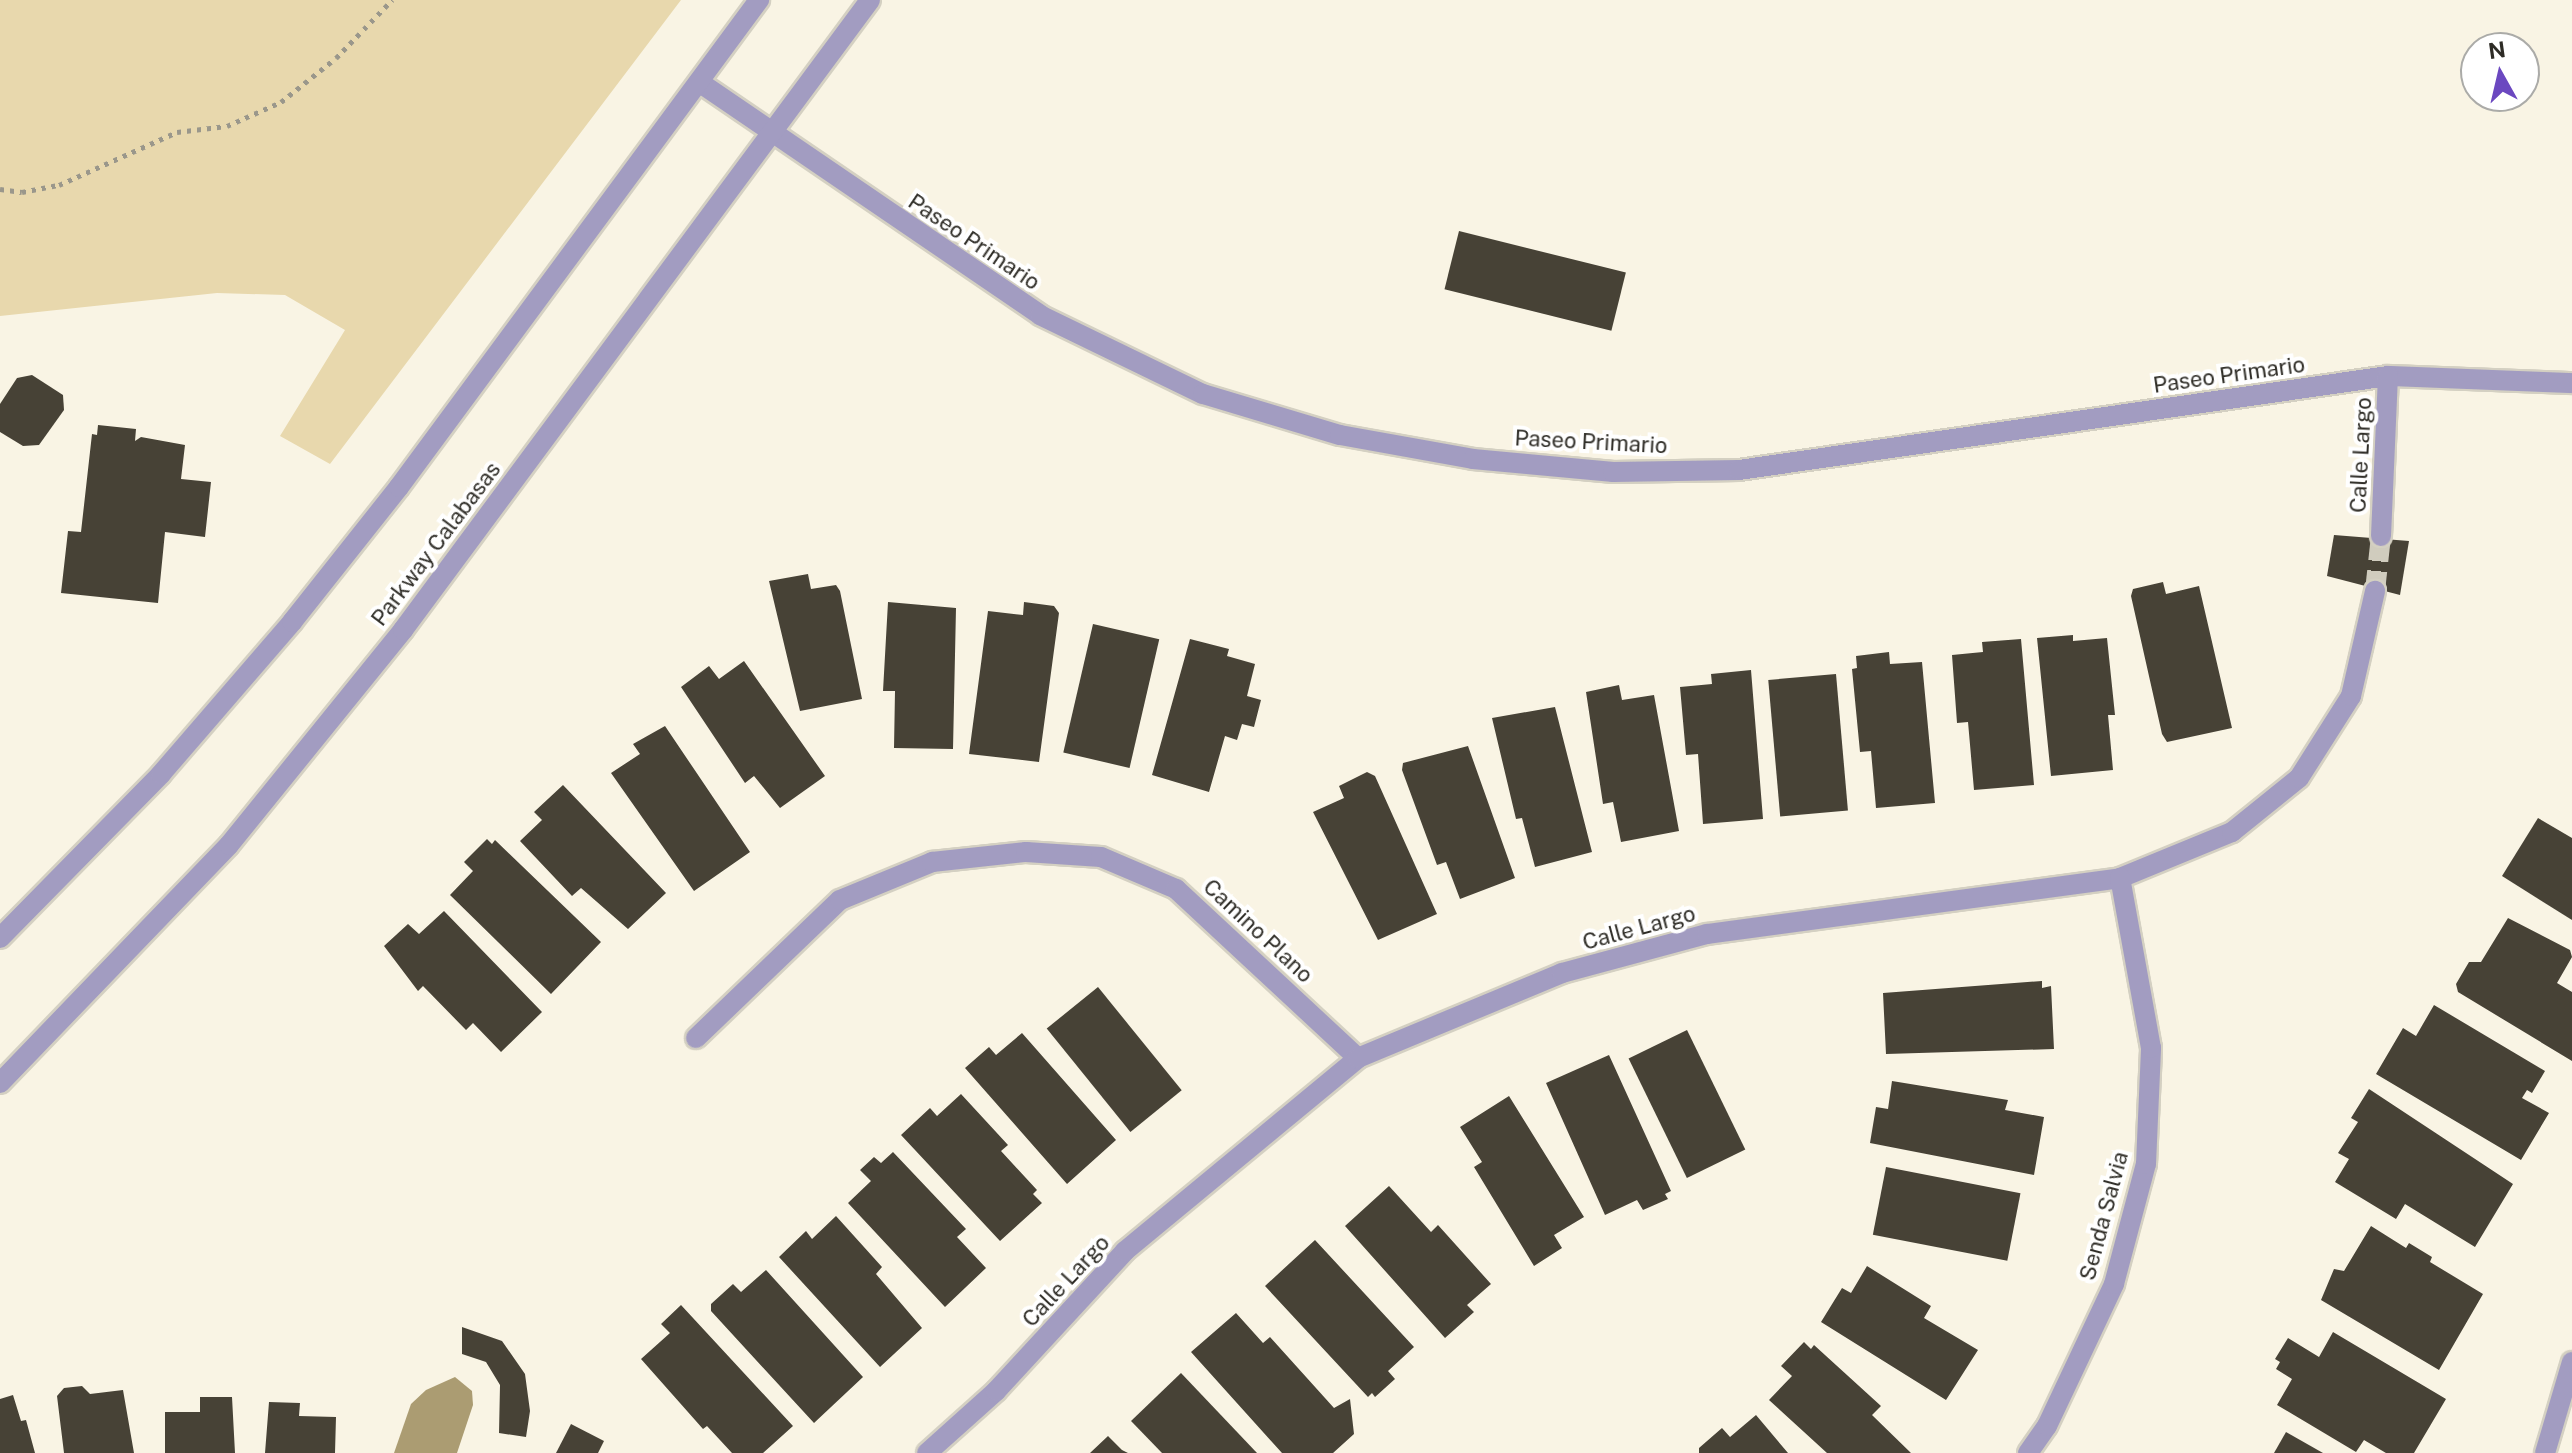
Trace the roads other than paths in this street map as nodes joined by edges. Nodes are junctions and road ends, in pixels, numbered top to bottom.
1 (759, 0) edge
2 (870, 0) edge
3 (699, 82) junction
4 (770, 131) junction
5 (2388, 376) junction
6 (2572, 383) edge
7 (2381, 536) tunnel mouth
8 (2375, 591) tunnel mouth
9 (2120, 878) junction
10 (0, 938) edge
11 (696, 1038) dead end
12 (1358, 1058) junction
13 (0, 1083) edge
14 (2572, 1362) edge
15 (927, 1453) edge
16 (2028, 1453) edge
17 (2545, 1453) edge

1 - 3 street
2 - 4 street, Parkway Calabasas
3 - 4 street, Paseo Primario
3 - 10 street
4 - 5 street, Paseo Primario
4 - 13 street, Parkway Calabasas
5 - 6 street, Paseo Primario
5 - 7 street, Calle Largo
8 - 9 street, Calle Largo
9 - 12 street, Calle Largo
9 - 16 street, Senda Salvia
11 - 12 street, Camino Plano
12 - 15 street, Calle Largo
14 - 17 street

